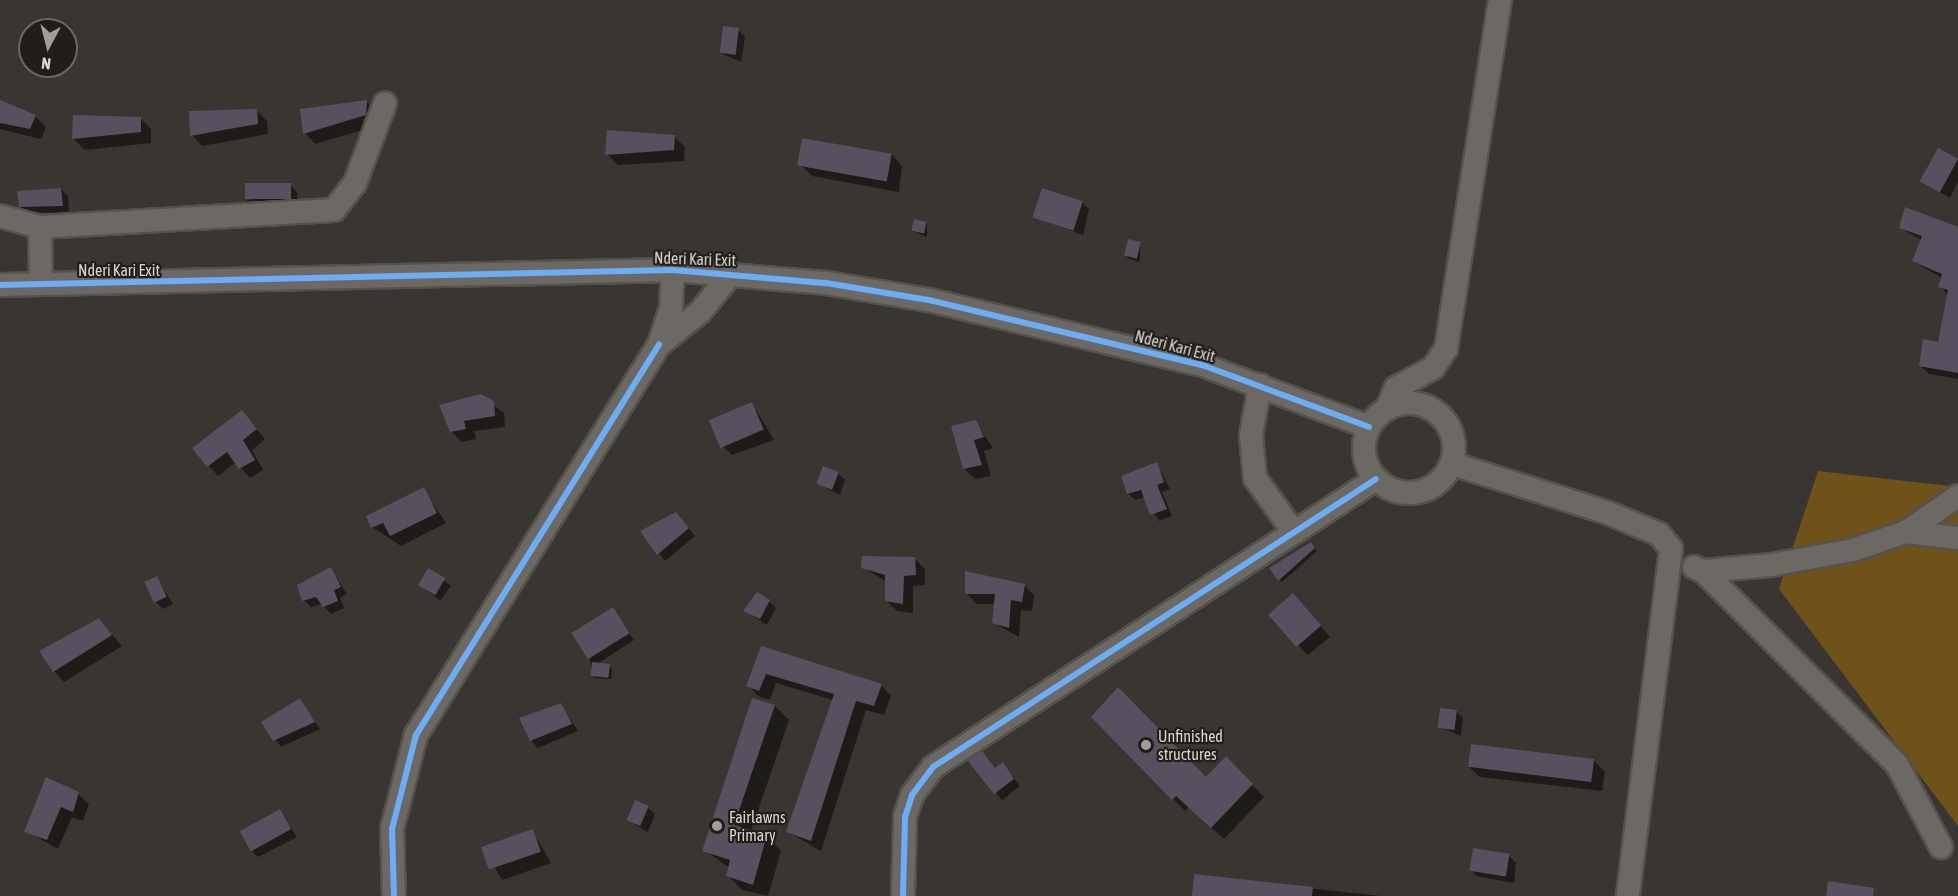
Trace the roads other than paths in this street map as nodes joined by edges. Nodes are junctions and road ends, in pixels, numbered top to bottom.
1 (1500, 0) edge
2 (385, 103) dead end
3 (0, 216) edge
4 (40, 227) junction
5 (673, 270) junction
6 (731, 274) junction
7 (41, 284) junction
8 (0, 285) edge
9 (659, 345) junction
10 (1260, 385) junction
11 (1387, 409) junction
12 (1369, 427) junction
13 (1453, 464) junction
14 (1376, 478) junction
15 (1958, 496) edge
16 (1294, 532) junction
17 (1906, 532) junction
18 (1958, 538) edge
19 (1673, 558) junction
20 (1703, 571) junction
21 (1941, 847) dead end
22 (394, 896) edge
23 (903, 896) edge
24 (1628, 896) edge

1 - 11 street
2 - 4 street
3 - 4 street
4 - 7 street
5 - 6 street, Nderi Kari Exit
5 - 7 street, Nderi Kari Exit
5 - 9 street
6 - 9 street
6 - 10 street, Nderi Kari Exit
7 - 8 street, Nderi Kari Exit
9 - 22 street
10 - 12 street, Nderi Kari Exit
10 - 16 street
11 - 12 street
11 - 13 street
12 - 14 street
13 - 14 street
13 - 19 street
14 - 16 street
15 - 17 street
16 - 23 street
17 - 18 street
17 - 20 street
19 - 20 street
19 - 24 street
20 - 21 street

